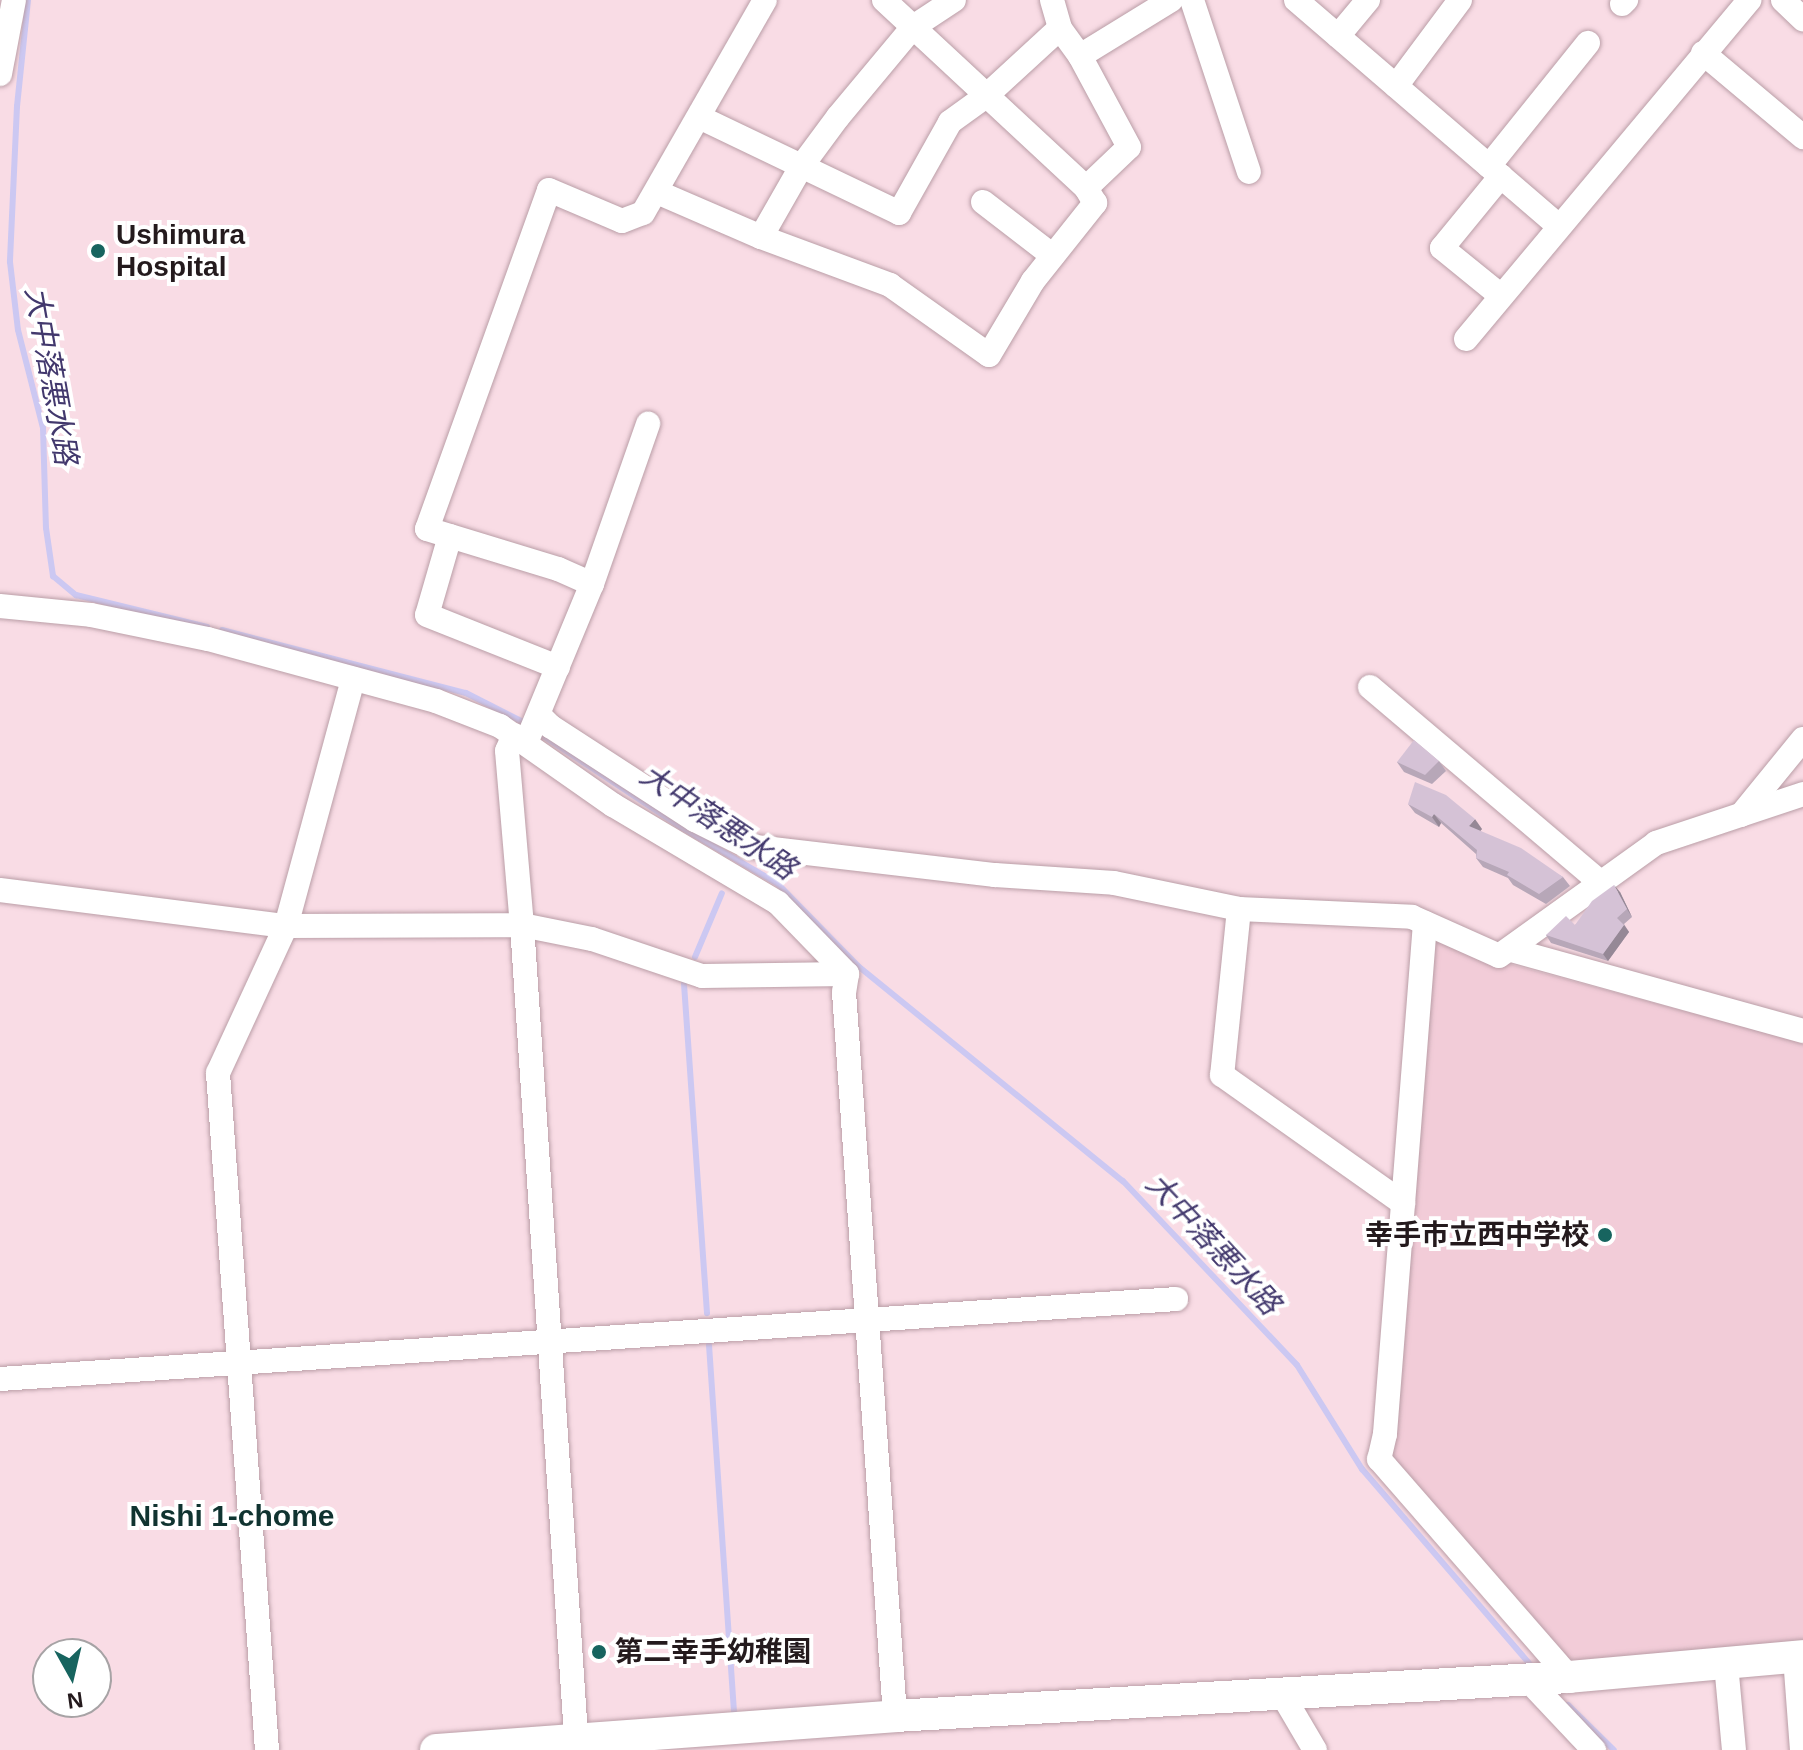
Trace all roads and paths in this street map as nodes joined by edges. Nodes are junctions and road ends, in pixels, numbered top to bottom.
1 (14, 0) edge
2 (765, 0) edge
3 (884, 0) edge
4 (954, 0) edge
5 (1052, 0) edge
6 (1171, 0) edge
7 (1192, 0) edge
8 (1296, 0) edge
9 (1368, 0) edge
10 (1460, 0) edge
11 (1749, 0) edge
12 (1783, 0) edge
13 (1803, 19) edge
14 (913, 27) junction
15 (1060, 28) junction
16 (1338, 36) junction
17 (1588, 43) dead end
18 (1703, 53) junction
19 (1080, 56) junction
20 (0, 75) edge
21 (1396, 86) junction
22 (986, 96) junction
23 (699, 117) junction
24 (1803, 137) edge
25 (801, 167) junction
26 (1495, 171) junction
27 (1249, 172) dead end
28 (1086, 188) junction
29 (657, 192) junction
30 (983, 202) dead end
31 (1559, 226) junction
32 (761, 237) junction
33 (1053, 256) junction
34 (1501, 296) junction
35 (1466, 339) dead end
36 (648, 424) dead end
37 (450, 536) junction
38 (592, 584) junction
39 (0, 606) edge
40 (558, 667) junction
41 (353, 679) junction
42 (1370, 687) dead end
43 (530, 729) junction
44 (1803, 739) edge
45 (1803, 794) edge
46 (1741, 815) junction
47 (1601, 883) junction
48 (0, 890) edge
49 (1239, 909) junction
50 (1425, 923) junction
51 (522, 925) junction
52 (286, 926) junction
53 (1511, 950) junction
54 (847, 974) junction
55 (1803, 1031) edge
56 (1403, 1203) junction
57 (1176, 1299) dead end
58 (867, 1318) junction
59 (549, 1340) junction
60 (239, 1363) junction
61 (0, 1379) edge
62 (1799, 1656) edge
63 (1726, 1664) junction
64 (1551, 1678) junction
65 (1282, 1694) junction
66 (895, 1716) junction
67 (576, 1745) edge
68 (267, 1750) edge
69 (436, 1750) edge
70 (1315, 1750) edge
71 (1594, 1750) edge
72 (1734, 1750) edge
73 (1802, 1750) edge

1 - 20 street
2 - 23 street
3 - 14 street
4 - 14 street
5 - 15 street
6 - 19 street
7 - 27 street
8 - 16 street
9 - 16 street
10 - 21 street
11 - 18 street
12 - 13 street
14 - 22 street
14 - 25 street
15 - 19 street
15 - 22 street
16 - 21 street
17 - 26 street
18 - 24 street
18 - 31 street
19 - 28 street
21 - 26 street
22 - 25 street
22 - 28 street
23 - 25 street
23 - 29 street
25 - 32 street
26 - 31 street
26 - 34 street
28 - 33 street
29 - 32 street
29 - 37 street
30 - 33 street
31 - 34 street
32 - 33 street
34 - 35 street
36 - 38 street
37 - 38 street
37 - 40 street
38 - 40 street
39 - 41 street
40 - 43 street
41 - 43 street
41 - 52 street
42 - 47 street
43 - 49 street
43 - 51 street
43 - 54 street
44 - 46 street
45 - 46 street
46 - 47 street
47 - 53 street
48 - 52 street
49 - 50 street
49 - 56 street
50 - 53 street
50 - 56 street
51 - 52 street
51 - 54 street
51 - 59 street
52 - 60 street
53 - 55 street
54 - 58 street
56 - 64 street
57 - 58 street
58 - 59 street
58 - 66 street
59 - 60 street
59 - 67 street
60 - 61 street
60 - 68 street
62 - 63 street
62 - 73 street
63 - 64 street
63 - 72 street
64 - 65 street
64 - 71 street
65 - 66 street
65 - 70 street
66 - 67 street
67 - 69 street

